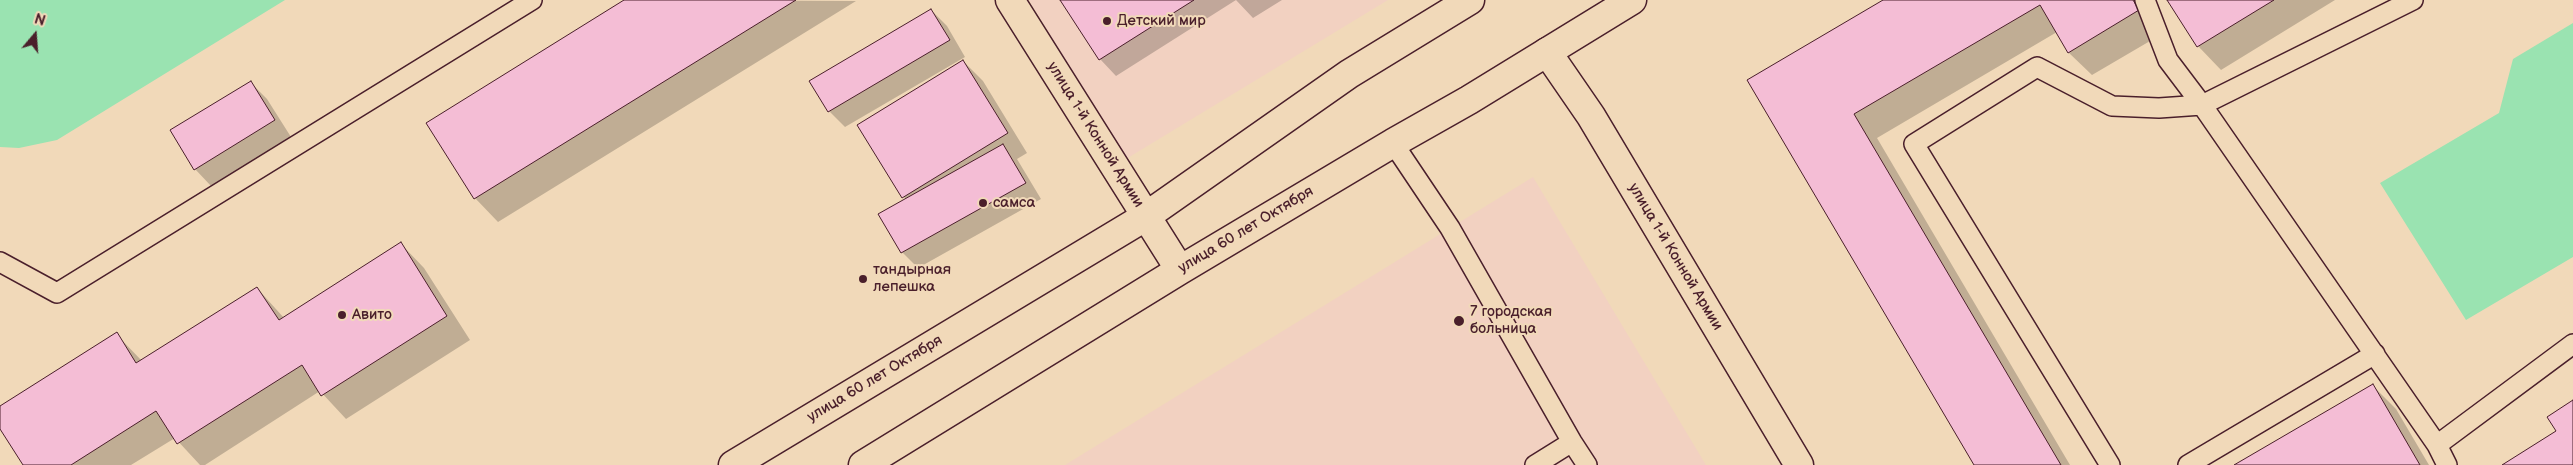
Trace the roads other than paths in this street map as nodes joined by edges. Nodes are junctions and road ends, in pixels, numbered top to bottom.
1 (532, 0) edge
2 (1010, 0) edge
3 (1470, 0) edge
4 (1632, 0) edge
5 (2145, 0) edge
6 (2413, 0) edge
7 (1547, 52) junction
8 (2202, 105) junction
9 (1393, 143) junction
10 (1145, 216) junction
11 (0, 262) edge
12 (1180, 270) junction
13 (2573, 344) edge
14 (2375, 354) junction
15 (1572, 442) junction
16 (2437, 445) junction
17 (733, 465) edge
18 (864, 465) edge
19 (1535, 465) edge
20 (1587, 465) edge
21 (1800, 465) edge
22 (2110, 465) edge
23 (2188, 465) edge
24 (2447, 465) edge

1 - 11 lane
2 - 10 main road, улица 1-й Конной Армии
3 - 10 main road, улица 60 лет Октября
4 - 7 main road, улица 60 лет Октября
5 - 8 lane
6 - 8 lane
7 - 9 main road, улица 60 лет Октября
7 - 21 main road, улица 1-й Конной Армии
8 - 14 lane
8 - 22 lane
9 - 12 main road, улица 60 лет Октября
9 - 15 lane
10 - 12 main road, улица 1-й Конной Армии
10 - 17 main road, улица 60 лет Октября
12 - 18 main road, улица 60 лет Октября
13 - 16 lane
14 - 16 lane
14 - 23 lane
15 - 19 lane
15 - 20 lane
16 - 24 lane

